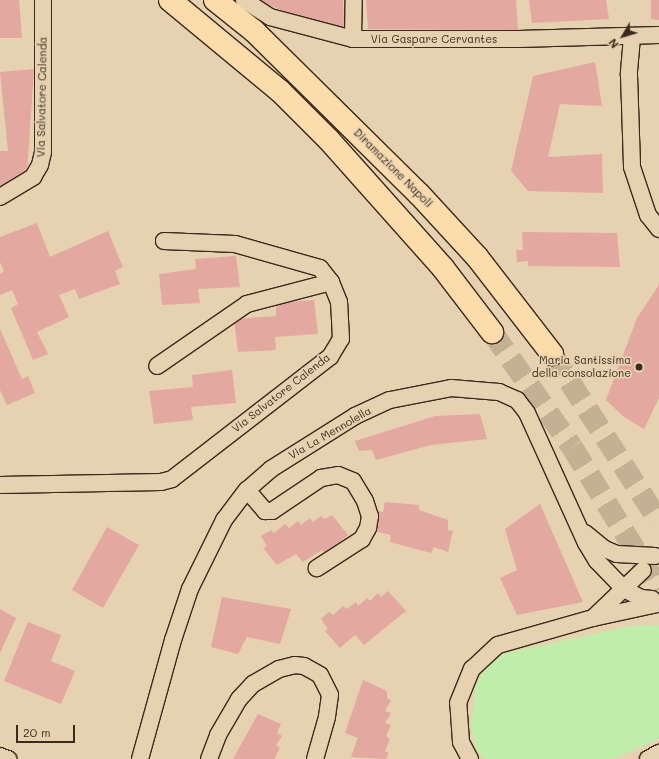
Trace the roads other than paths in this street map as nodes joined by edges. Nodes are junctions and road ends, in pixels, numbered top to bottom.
1 (43, 0) edge
2 (170, 0) edge
3 (216, 0) edge
4 (244, 0) edge
5 (354, 0) edge
6 (659, 34) edge
7 (632, 37) junction
8 (353, 39) junction
9 (0, 197) edge
10 (659, 229) edge
11 (164, 241) dead end
12 (330, 282) junction
13 (492, 332) tunnel mouth
14 (552, 354) tunnel mouth
15 (157, 366) dead end
16 (0, 485) edge
17 (247, 490) junction
18 (580, 528) junction
19 (657, 556) edge
20 (317, 568) dead end
21 (643, 570) junction
22 (624, 590) junction
23 (657, 601) edge
24 (594, 618) junction
25 (659, 753) edge
26 (0, 756) edge
27 (8, 759) edge
28 (140, 759) edge
29 (210, 759) edge
30 (315, 759) edge
31 (470, 759) edge
32 (648, 759) edge

1 - 9 street, Via Salvatore Calenda
2 - 13 highway
3 - 14 highway, Diramazione Napoli
4 - 8 street, Via Gaspare Cervantes
5 - 8 street
6 - 7 street, Via Gaspare Cervantes
7 - 8 street, Via Gaspare Cervantes
7 - 10 street
11 - 12 street, Via Salvatore Calenda
12 - 15 street
12 - 16 street, Via Salvatore Calenda
17 - 18 street, Via La Mennolella
17 - 20 street
17 - 28 street, Via La Mennolella
18 - 19 street, Via La Mennolella
18 - 22 street, Via La Mennolella
19 - 21 street
21 - 22 street
21 - 23 street
22 - 23 street, Via La Mennolella
22 - 24 street
23 - 24 street
24 - 31 street
25 - 32 street
26 - 27 street
29 - 30 street

